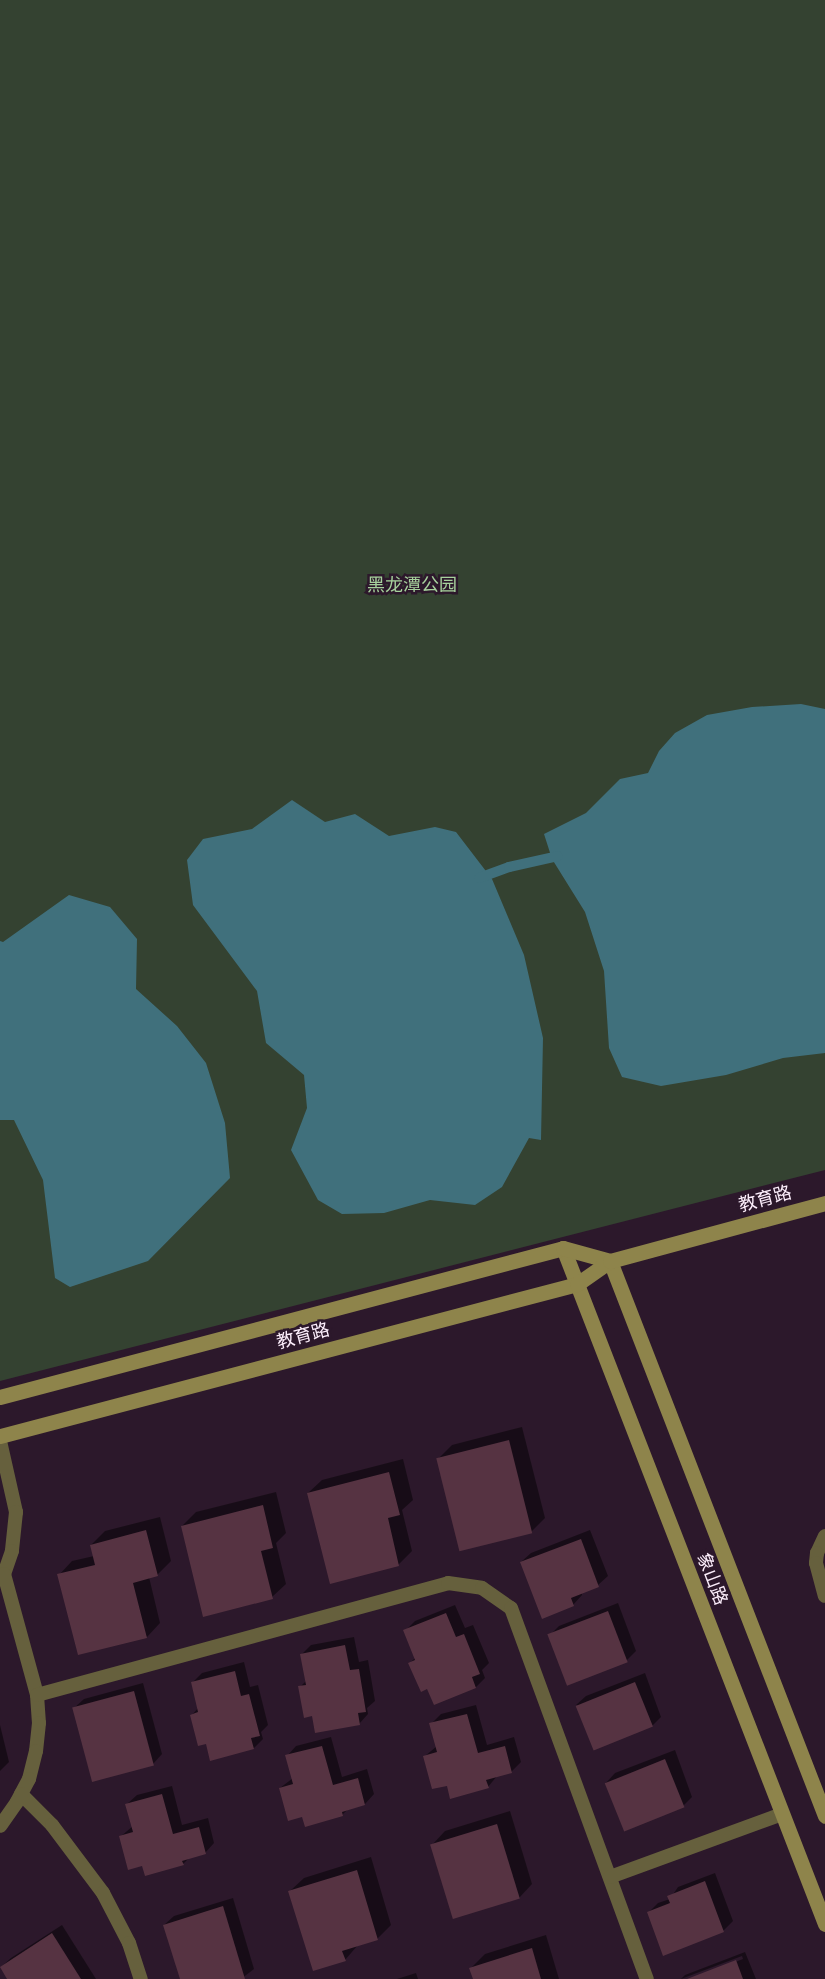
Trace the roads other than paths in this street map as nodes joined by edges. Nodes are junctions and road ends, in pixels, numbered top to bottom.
1 (825, 1203) edge
2 (563, 1248) junction
3 (610, 1261) junction
4 (578, 1284) junction
5 (0, 1397) edge
6 (0, 1436) edge
7 (0, 1441) edge
8 (825, 1536) edge
9 (2, 1574) edge
10 (825, 1596) edge
11 (37, 1695) junction
12 (21, 1794) junction
13 (782, 1814) junction
14 (825, 1816) edge
15 (0, 1826) edge
16 (610, 1877) junction
17 (825, 1924) edge
18 (141, 1979) edge
19 (647, 1979) edge

1 - 3 main road, 教育路
2 - 3 main road
2 - 4 main road, 象山路
2 - 5 main road, 教育路
3 - 4 main road, 教育路
3 - 14 main road, 象山路
4 - 6 main road, 教育路
4 - 13 main road, 象山路
7 - 9 lane
8 - 10 lane
9 - 11 lane
11 - 12 lane
11 - 16 lane
12 - 15 lane
12 - 18 lane
13 - 16 lane
13 - 17 main road, 象山路
16 - 19 lane

